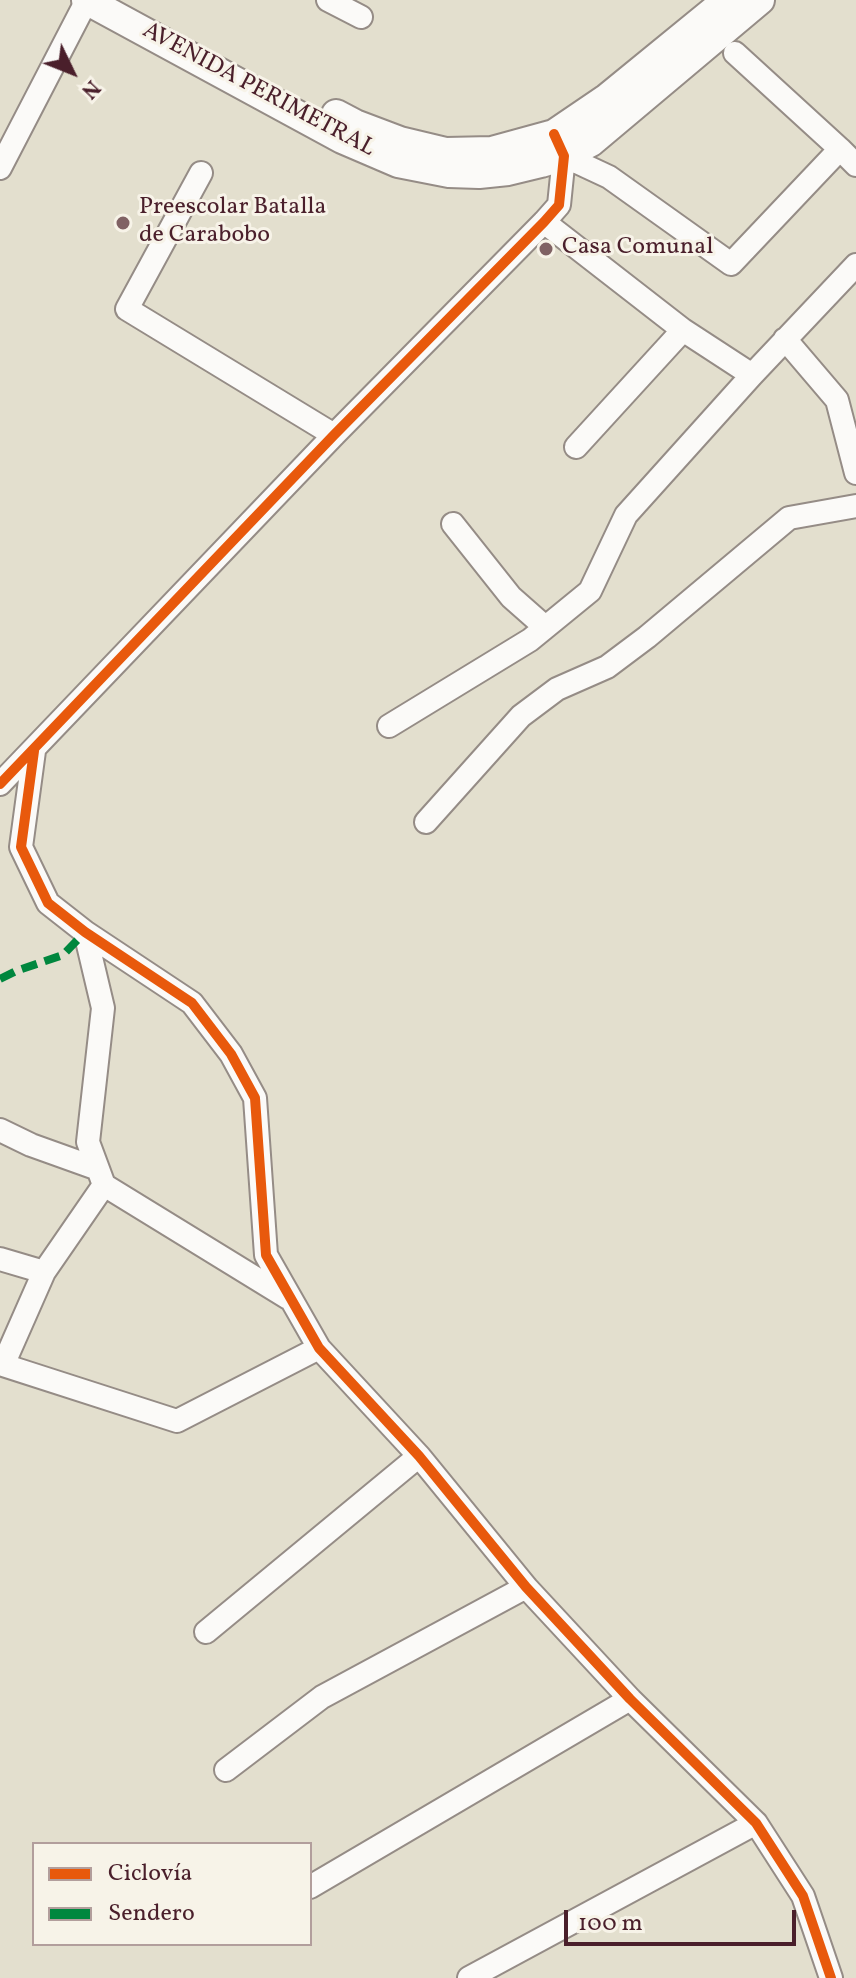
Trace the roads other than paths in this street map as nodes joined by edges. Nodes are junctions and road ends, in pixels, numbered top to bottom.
1 (87, 0) edge
2 (124, 0) edge
3 (328, 0) edge
4 (727, 0) edge
5 (760, 0) edge
6 (361, 17) dead end
7 (735, 53) dead end
8 (559, 145) junction
9 (840, 149) junction
10 (856, 165) edge
11 (0, 168) edge
12 (201, 173) dead end
13 (544, 222) junction
14 (856, 265) edge
15 (683, 330) junction
16 (785, 339) junction
17 (752, 375) junction
18 (846, 398) edge
19 (334, 435) junction
20 (576, 447) dead end
21 (856, 473) edge
22 (856, 506) edge
23 (453, 524) dead end
24 (545, 627) junction
25 (389, 726) dead end
26 (34, 751) junction
27 (0, 784) edge
28 (426, 822) dead end
29 (85, 932) junction
30 (0, 1130) edge
31 (101, 1177) junction
32 (0, 1259) edge
33 (44, 1272) junction
34 (292, 1300) junction
35 (319, 1348) junction
36 (1, 1365) edge
37 (419, 1456) junction
38 (526, 1587) junction
39 (206, 1632) dead end
40 (630, 1699) junction
41 (226, 1770) dead end
42 (756, 1823) junction
43 (312, 1886) edge
44 (469, 1978) edge
45 (831, 1978) edge

1 - 8 main road, AVENIDA PERIMETRAL
1 - 11 street
2 - 8 main road, AVENIDA PERIMETRAL
3 - 6 street
4 - 8 main road, AVENIDA PERIMETRAL
5 - 8 main road, AVENIDA PERIMETRAL
7 - 9 street
8 - 9 street
8 - 13 street
9 - 10 street
12 - 19 street
13 - 15 street
13 - 19 street
14 - 16 street
15 - 17 street
15 - 20 street
16 - 17 street
16 - 18 street
17 - 24 street
18 - 21 street
19 - 26 street
22 - 28 street
23 - 24 street
24 - 25 street
26 - 27 street
26 - 29 street
29 - 31 street
29 - 34 street
30 - 31 street
31 - 33 street
31 - 34 street
32 - 33 street
33 - 36 street
34 - 35 street
35 - 36 street
35 - 37 street
37 - 38 street
37 - 39 street
38 - 40 street
38 - 41 street
40 - 42 street
40 - 43 street
42 - 44 street
42 - 45 street

